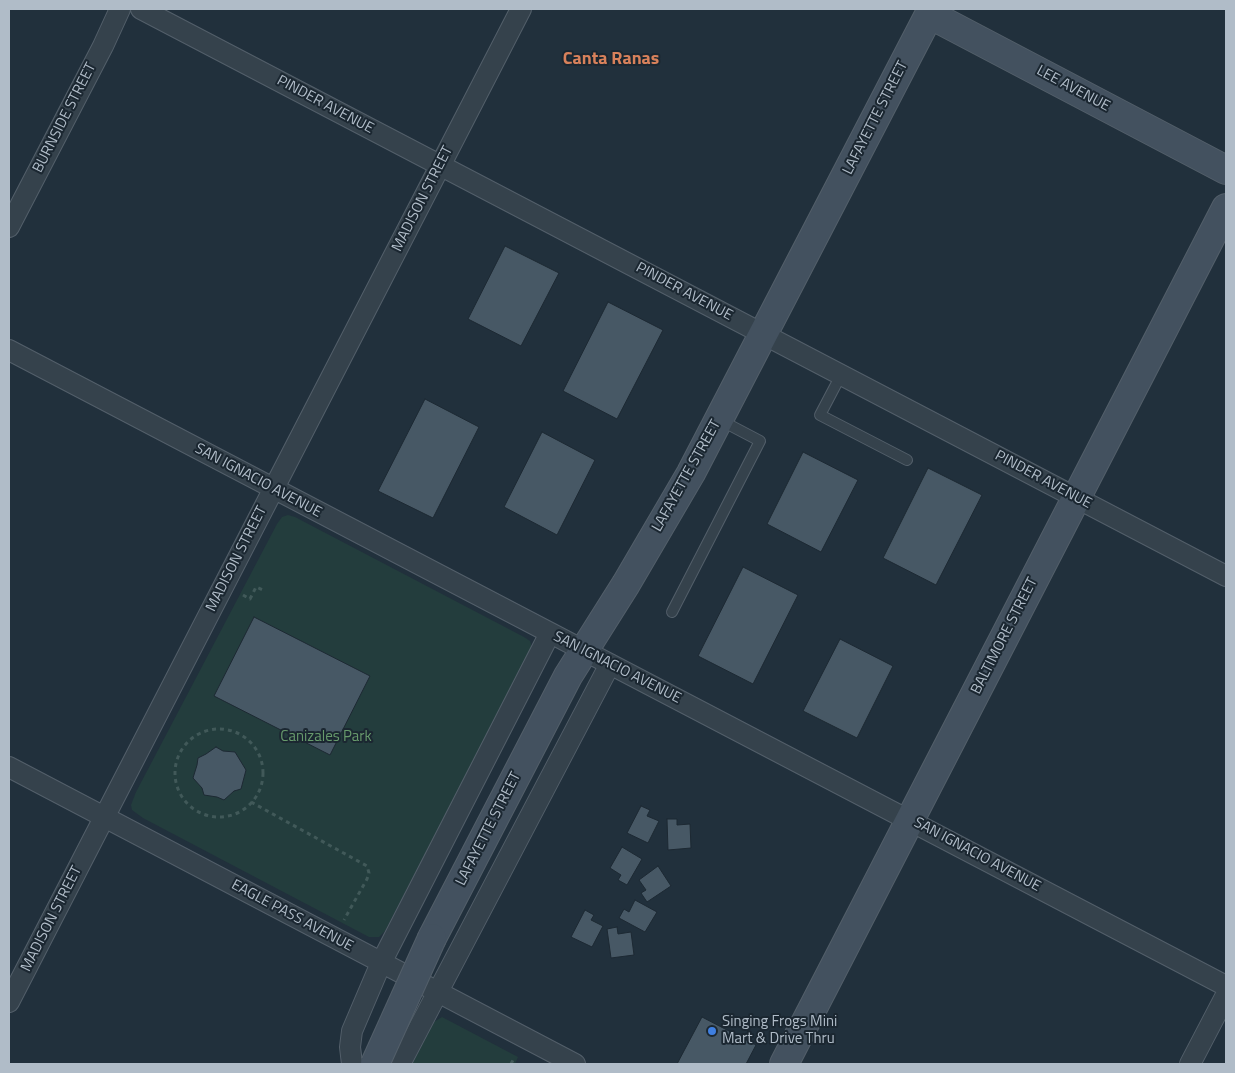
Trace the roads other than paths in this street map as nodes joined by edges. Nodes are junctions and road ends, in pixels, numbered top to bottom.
1 (120, 9) edge
2 (141, 9) edge
3 (521, 9) edge
4 (927, 11) edge
5 (440, 165) junction
6 (1226, 170) edge
7 (1226, 208) edge
8 (9, 227) edge
9 (764, 334) junction
10 (9, 350) edge
11 (841, 375) junction
12 (719, 420) junction
13 (907, 460) dead end
14 (274, 488) junction
15 (1077, 498) junction
16 (1226, 576) edge
17 (672, 612) dead end
18 (550, 633) junction
19 (584, 650) junction
20 (610, 664) junction
21 (9, 767) edge
22 (104, 817) junction
23 (910, 820) junction
24 (381, 963) junction
25 (1226, 986) edge
26 (437, 992) junction
27 (1226, 995) edge
28 (9, 1002) edge
29 (352, 1064) edge
30 (374, 1064) edge
31 (400, 1064) edge
32 (575, 1064) edge
33 (784, 1064) edge
34 (1190, 1064) edge

1 - 8 street, BURNSIDE STREET
2 - 5 street, PINDER AVENUE
3 - 5 street, MADISON STREET
4 - 6 street, LEE AVENUE
4 - 9 street, LAFAYETTE STREET
5 - 9 street, PINDER AVENUE
5 - 14 street, MADISON STREET
7 - 15 street, BALTIMORE STREET
9 - 11 street, PINDER AVENUE
9 - 12 street, LAFAYETTE STREET
10 - 14 street, SAN IGNACIO AVENUE
11 - 13 lane
11 - 15 street, PINDER AVENUE
12 - 17 lane
12 - 19 street, LAFAYETTE STREET
14 - 18 street, SAN IGNACIO AVENUE
14 - 22 street, MADISON STREET
15 - 16 street, PINDER AVENUE
15 - 23 street, BALTIMORE STREET
18 - 19 street, SAN IGNACIO AVENUE
18 - 24 street
19 - 20 street, SAN IGNACIO AVENUE
19 - 30 street, LAFAYETTE STREET, bridge
20 - 23 street, SAN IGNACIO AVENUE
20 - 26 street, LAFAYETTE STREET
21 - 22 street, EAGLE PASS AVENUE
22 - 24 street, EAGLE PASS AVENUE
22 - 28 street, MADISON STREET
23 - 25 street, SAN IGNACIO AVENUE
23 - 33 street, BALTIMORE STREET
24 - 26 street, EAGLE PASS AVENUE
24 - 29 street
26 - 31 street, LAFAYETTE STREET
26 - 32 street, EAGLE PASS AVENUE
27 - 34 street

